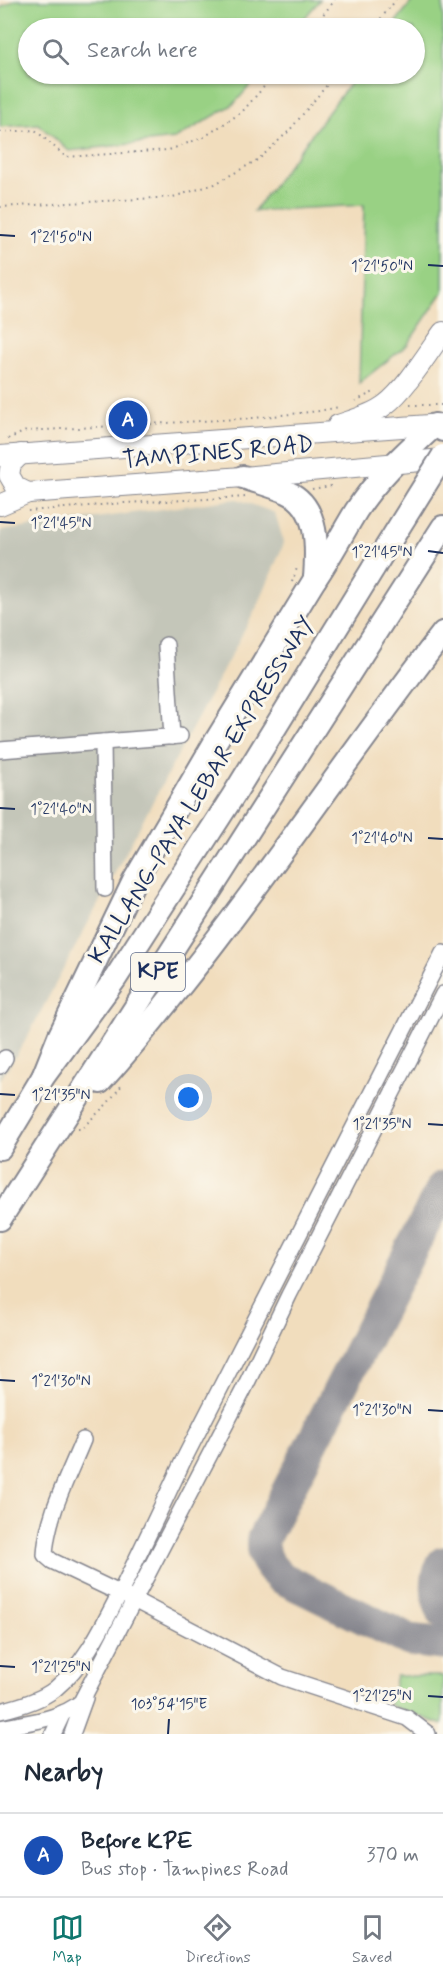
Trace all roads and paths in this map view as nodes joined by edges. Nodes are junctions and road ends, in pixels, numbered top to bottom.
1 (335, 0) edge
2 (396, 0) edge
3 (320, 18) edge
4 (381, 18) edge
5 (266, 84) edge
6 (328, 84) edge
7 (0, 132) edge
8 (0, 207) edge
9 (443, 332) edge
10 (381, 398) junction
11 (349, 404) dead end
12 (339, 407) dead end
13 (441, 421) edge
14 (310, 434) junction
15 (0, 442) edge
16 (21, 454) junction
17 (0, 456) edge
18 (443, 458) edge
19 (392, 464) junction
20 (245, 487) junction
21 (28, 493) junction
22 (9, 509) edge
23 (443, 527) edge
24 (300, 560) dead end
25 (315, 579) junction
26 (289, 588) dead end
27 (443, 633) edge
28 (166, 645) dead end
29 (103, 742) junction
30 (0, 750) edge
31 (105, 889) dead end
32 (443, 953) edge
33 (443, 994) edge
34 (43, 1077) junction
35 (362, 1110) junction
36 (380, 1120) junction
37 (57, 1130) junction
38 (0, 1148) edge
39 (0, 1219) edge
40 (83, 1440) dead end
41 (182, 1463) junction
42 (201, 1471) junction
43 (119, 1594) junction
44 (134, 1600) junction
45 (87, 1692) junction
46 (0, 1711) edge
47 (63, 1713) junction
48 (0, 1728) edge
49 (53, 1734) edge
50 (72, 1734) edge
51 (428, 1734) edge

1 - 3 path
2 - 4 path
5 - 7 path
6 - 8 path
9 - 10 main road
10 - 11 path
10 - 13 path
10 - 14 main road
12 - 15 path
13 - 14 main road, TAMPINES ROAD
13 - 19 highway
14 - 16 main road, TAMPINES ROAD
16 - 17 main road, TAMPINES ROAD
16 - 21 main road
18 - 19 main road, TAMPINES ROAD
18 - 34 highway, KALLANG-PAYA LEBAR EXPRESSWAY / KPE, bridge
19 - 20 main road, TAMPINES ROAD
19 - 25 highway
20 - 21 main road, TAMPINES ROAD
20 - 22 path
20 - 25 highway
21 - 22 main road, TAMPINES ROAD
23 - 37 highway, KPE
24 - 26 path
25 - 34 highway
27 - 37 highway
28 - 29 street
29 - 30 street
29 - 31 street
32 - 35 street
33 - 36 street
34 - 38 highway, KALLANG-PAYA LEBAR EXPRESSWAY / KPE
35 - 36 street
35 - 41 street
36 - 42 street
37 - 39 highway, KPE
40 - 43 street
41 - 42 street
41 - 43 street
42 - 44 street
43 - 44 street
43 - 46 street
44 - 45 street
44 - 51 street
45 - 47 street
45 - 50 street
47 - 48 street
47 - 49 street

